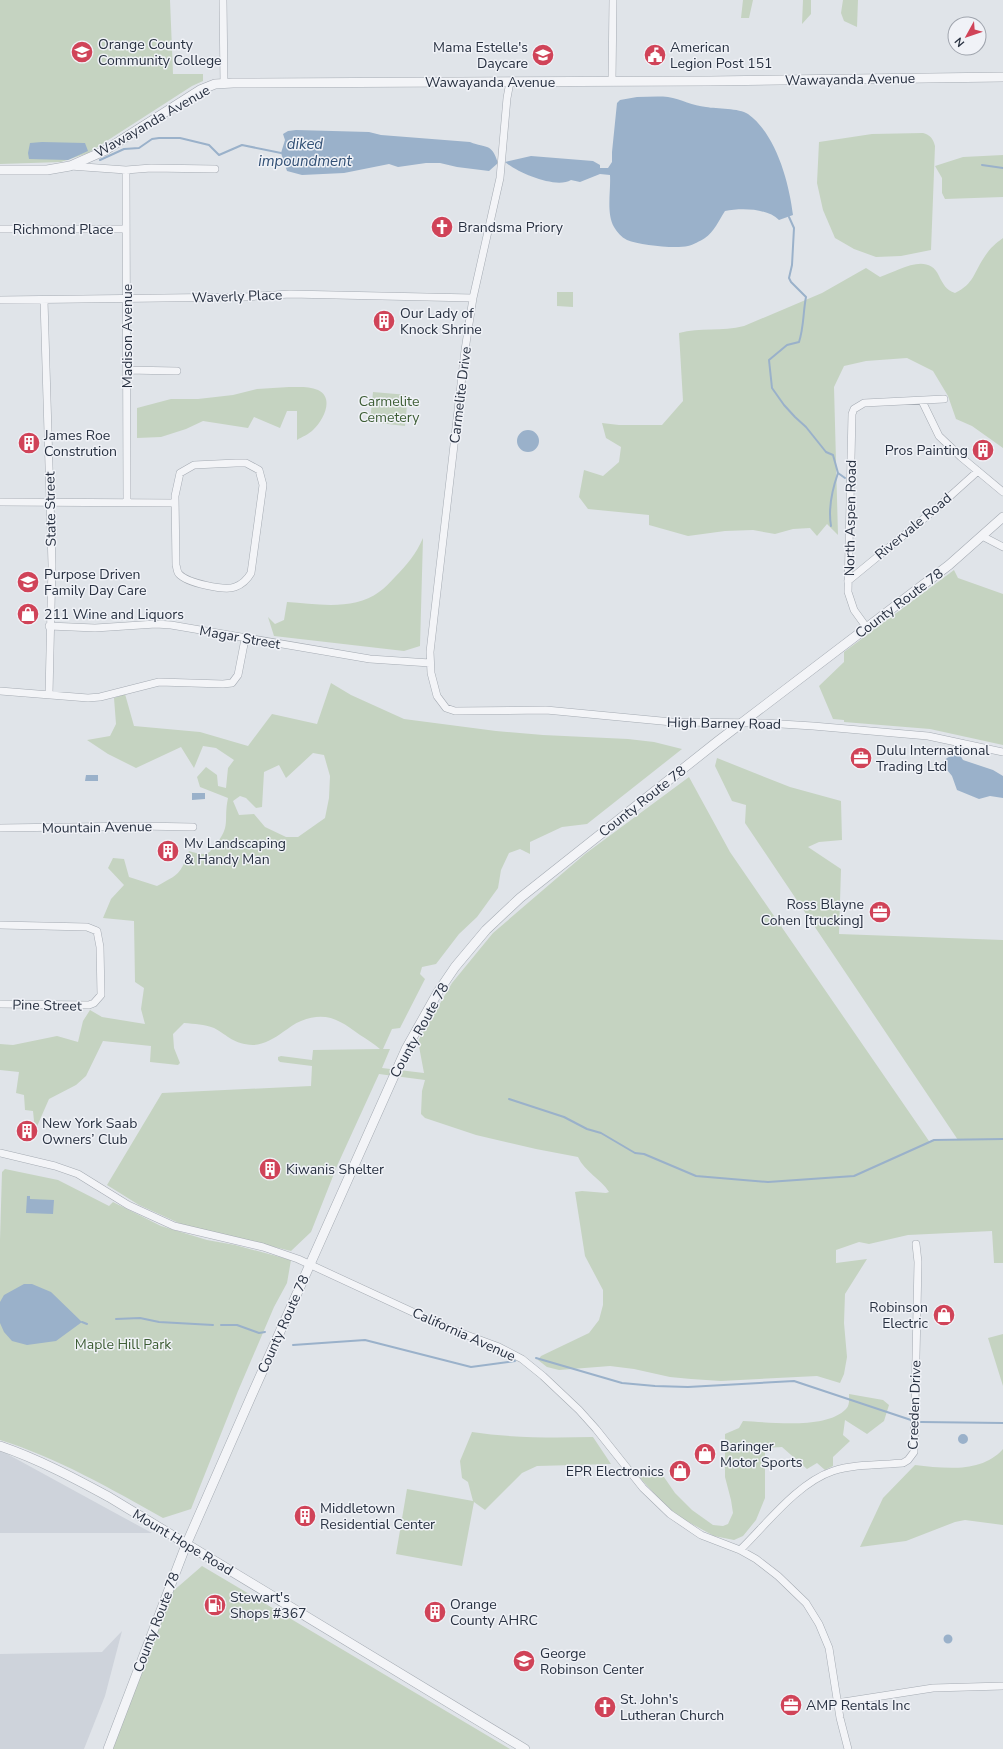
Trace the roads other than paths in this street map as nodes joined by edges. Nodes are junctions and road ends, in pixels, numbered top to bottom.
1 (223, 0) edge
2 (613, 0) edge
3 (1003, 77) edge
4 (612, 81) junction
5 (510, 82) junction
6 (224, 84) junction
7 (70, 166) junction
8 (215, 169) dead end
9 (0, 170) edge
10 (126, 170) junction
11 (0, 229) edge
12 (126, 229) junction
13 (127, 298) junction
14 (473, 298) junction
15 (0, 300) edge
16 (44, 300) junction
17 (127, 370) junction
18 (177, 370) dead end
19 (944, 399) dead end
20 (922, 401) junction
21 (978, 471) junction
22 (1003, 492) edge
23 (0, 502) edge
24 (50, 502) junction
25 (127, 502) junction
26 (175, 503) junction
27 (1003, 516) edge
28 (982, 536) junction
29 (1003, 547) edge
30 (848, 581) junction
31 (49, 626) junction
32 (867, 628) junction
33 (245, 639) junction
34 (430, 663) junction
35 (0, 691) edge
36 (49, 694) junction
37 (445, 707) joint
38 (742, 722) junction
39 (1003, 752) edge
40 (193, 827) dead end
41 (0, 828) edge
42 (0, 925) edge
43 (0, 1004) edge
44 (0, 1153) edge
45 (916, 1244) dead end
46 (309, 1265) junction
47 (0, 1446) edge
48 (186, 1545) junction
49 (740, 1550) junction
50 (1003, 1686) edge
51 (837, 1703) junction
52 (108, 1749) edge
53 (525, 1749) edge
54 (848, 1749) edge

1 - 6 street
2 - 4 street
3 - 4 street, Wawayanda Avenue
4 - 5 street, Wawayanda Avenue
5 - 6 street, Wawayanda Avenue
5 - 14 street, Carmelite Drive
6 - 7 street, Wawayanda Avenue
7 - 9 street, Wawayanda Avenue
7 - 10 street
8 - 10 street
10 - 12 street, Madison Avenue
11 - 12 street, Richmond Place
12 - 13 street, Madison Avenue
13 - 14 street, Waverly Place
13 - 16 street, Waverly Place
13 - 17 street, Madison Avenue
14 - 34 street, Carmelite Drive
15 - 16 street, Waverly Place
16 - 24 street, State Street
17 - 18 street
17 - 25 street, Madison Avenue
19 - 20 street
20 - 21 street
20 - 30 street, North Aspen Road
21 - 22 street
21 - 30 street, Rivervale Road
23 - 24 street
24 - 25 street
24 - 31 street, State Street
25 - 26 street
26 - 26 street
27 - 28 street, County Route 78
28 - 29 street
28 - 32 street, County Route 78
30 - 32 street, North Aspen Road
31 - 33 street, Magar Street
31 - 36 street, State Street
32 - 38 street, County Route 78
33 - 34 street, Magar Street
33 - 36 street
34 - 37 street, Carmelite Drive
35 - 36 street
37 - 38 street, High Barney Road
38 - 39 street, High Barney Road
38 - 46 street, County Route 78
40 - 41 street, Mountain Avenue
42 - 43 street, Pine Street
44 - 46 street, California Avenue
45 - 49 street, Creeden Drive
46 - 48 street, County Route 78
46 - 49 street, California Avenue
47 - 48 street, Mount Hope Road
48 - 52 street, County Route 78
48 - 53 street, Mount Hope Road
49 - 51 street, California Avenue
50 - 51 street
51 - 54 street, California Avenue

